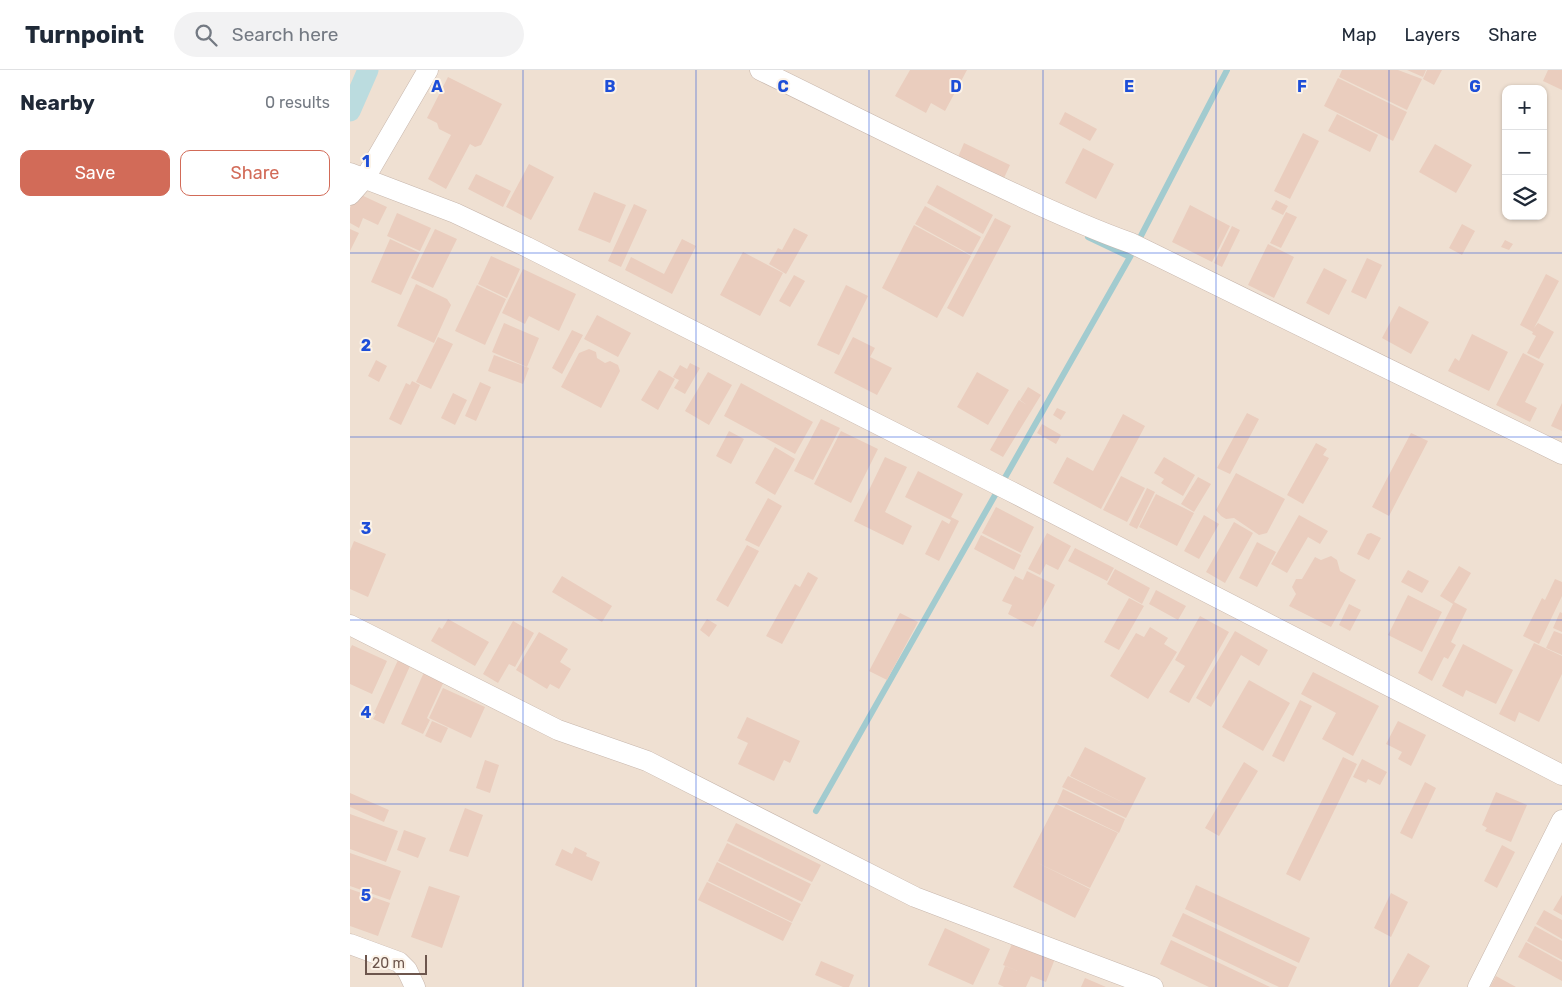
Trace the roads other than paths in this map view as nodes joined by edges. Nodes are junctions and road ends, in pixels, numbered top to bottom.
1 (428, 70) edge
2 (760, 70) edge
3 (357, 176) edge
4 (350, 196) edge
5 (1562, 454) edge
6 (350, 625) edge
7 (1562, 775) edge
8 (1562, 820) edge
9 (350, 944) edge
10 (415, 987) edge
11 (1152, 987) edge
12 (1478, 987) edge

1 - 3 street
2 - 5 street
3 - 4 street
3 - 7 street
6 - 11 street
8 - 12 street
9 - 10 street

